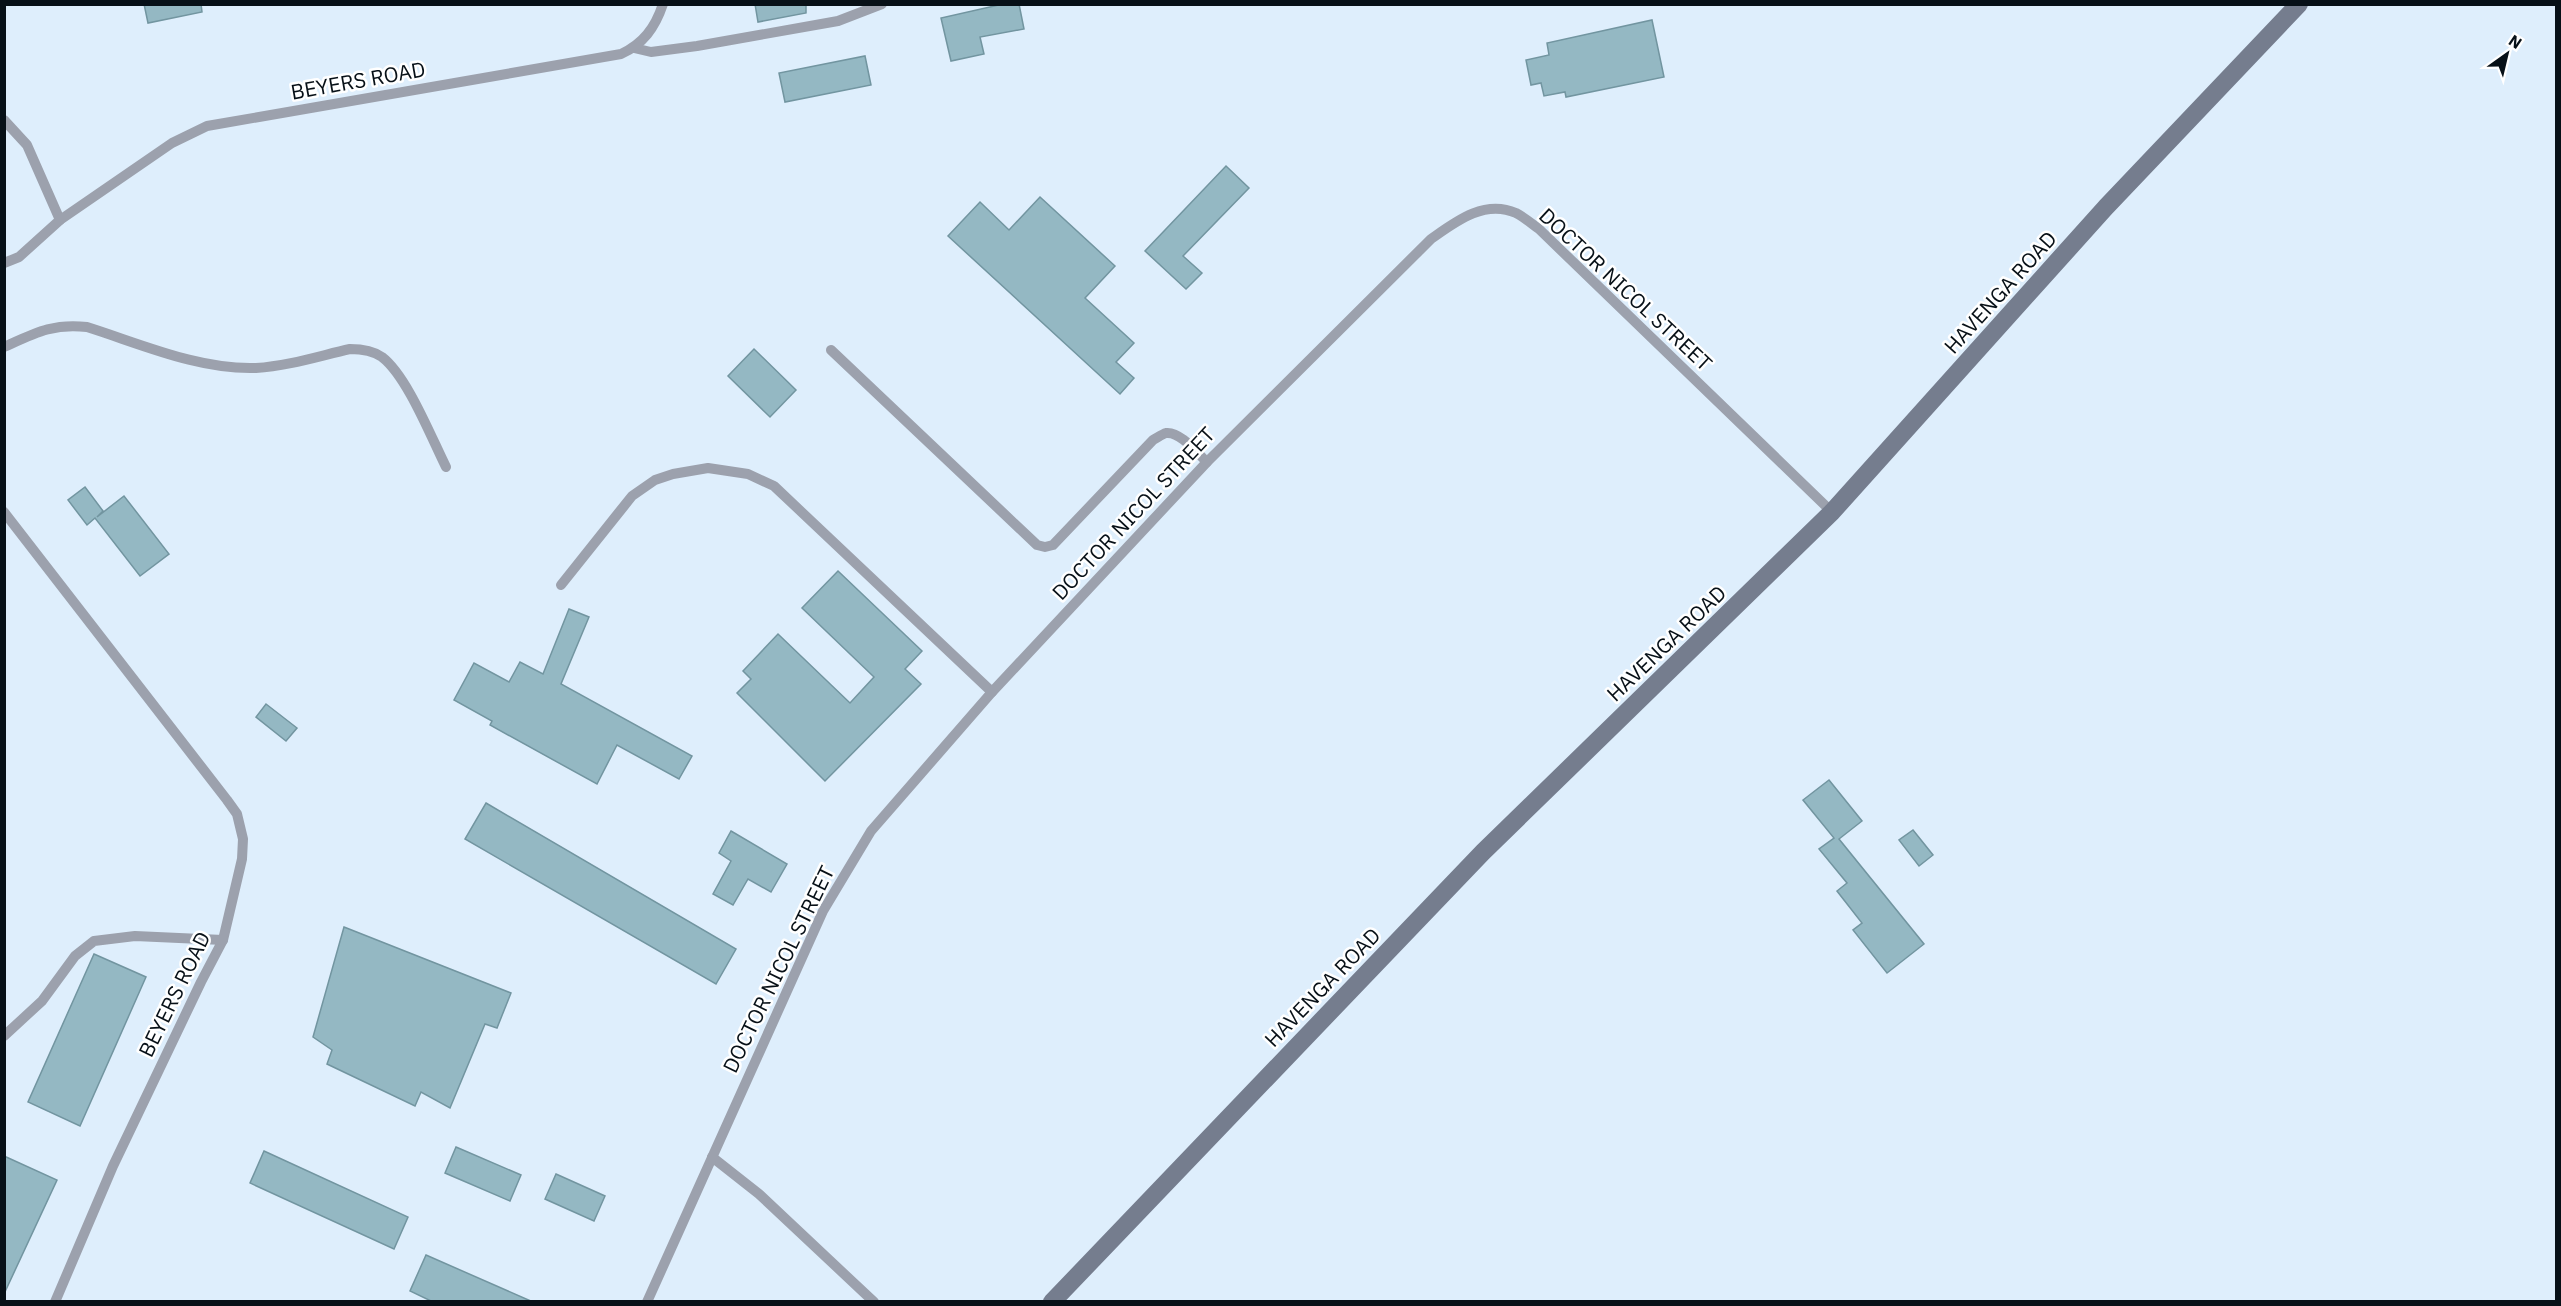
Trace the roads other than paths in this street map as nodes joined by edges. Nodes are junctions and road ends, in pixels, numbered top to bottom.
1 (663, 4) edge
2 (882, 4) edge
3 (2299, 4) edge
4 (634, 48) junction
5 (4, 120) edge
6 (60, 220) junction
7 (4, 263) edge
8 (4, 347) edge
9 (831, 350) dead end
10 (1207, 462) junction
11 (446, 467) dead end
12 (4, 512) edge
13 (1832, 512) junction
14 (561, 585) dead end
15 (992, 692) junction
16 (223, 940) junction
17 (4, 1036) edge
18 (712, 1157) junction
19 (55, 1302) edge
20 (647, 1302) edge
21 (874, 1302) edge
22 (1052, 1302) edge

1 - 4 lane
2 - 4 lane
3 - 13 street, HAVENGA ROAD
4 - 6 lane, BEYERS ROAD
5 - 6 lane
6 - 7 lane, BEYERS ROAD
8 - 11 lane
9 - 10 lane
10 - 13 lane, DOCTOR NICOL STREET
10 - 15 lane, DOCTOR NICOL STREET
12 - 16 lane, BEYERS ROAD
13 - 22 street, HAVENGA ROAD
14 - 15 lane
15 - 18 lane, DOCTOR NICOL STREET
16 - 17 lane
16 - 19 lane, BEYERS ROAD
18 - 20 lane, DOCTOR NICOL STREET
18 - 21 lane

